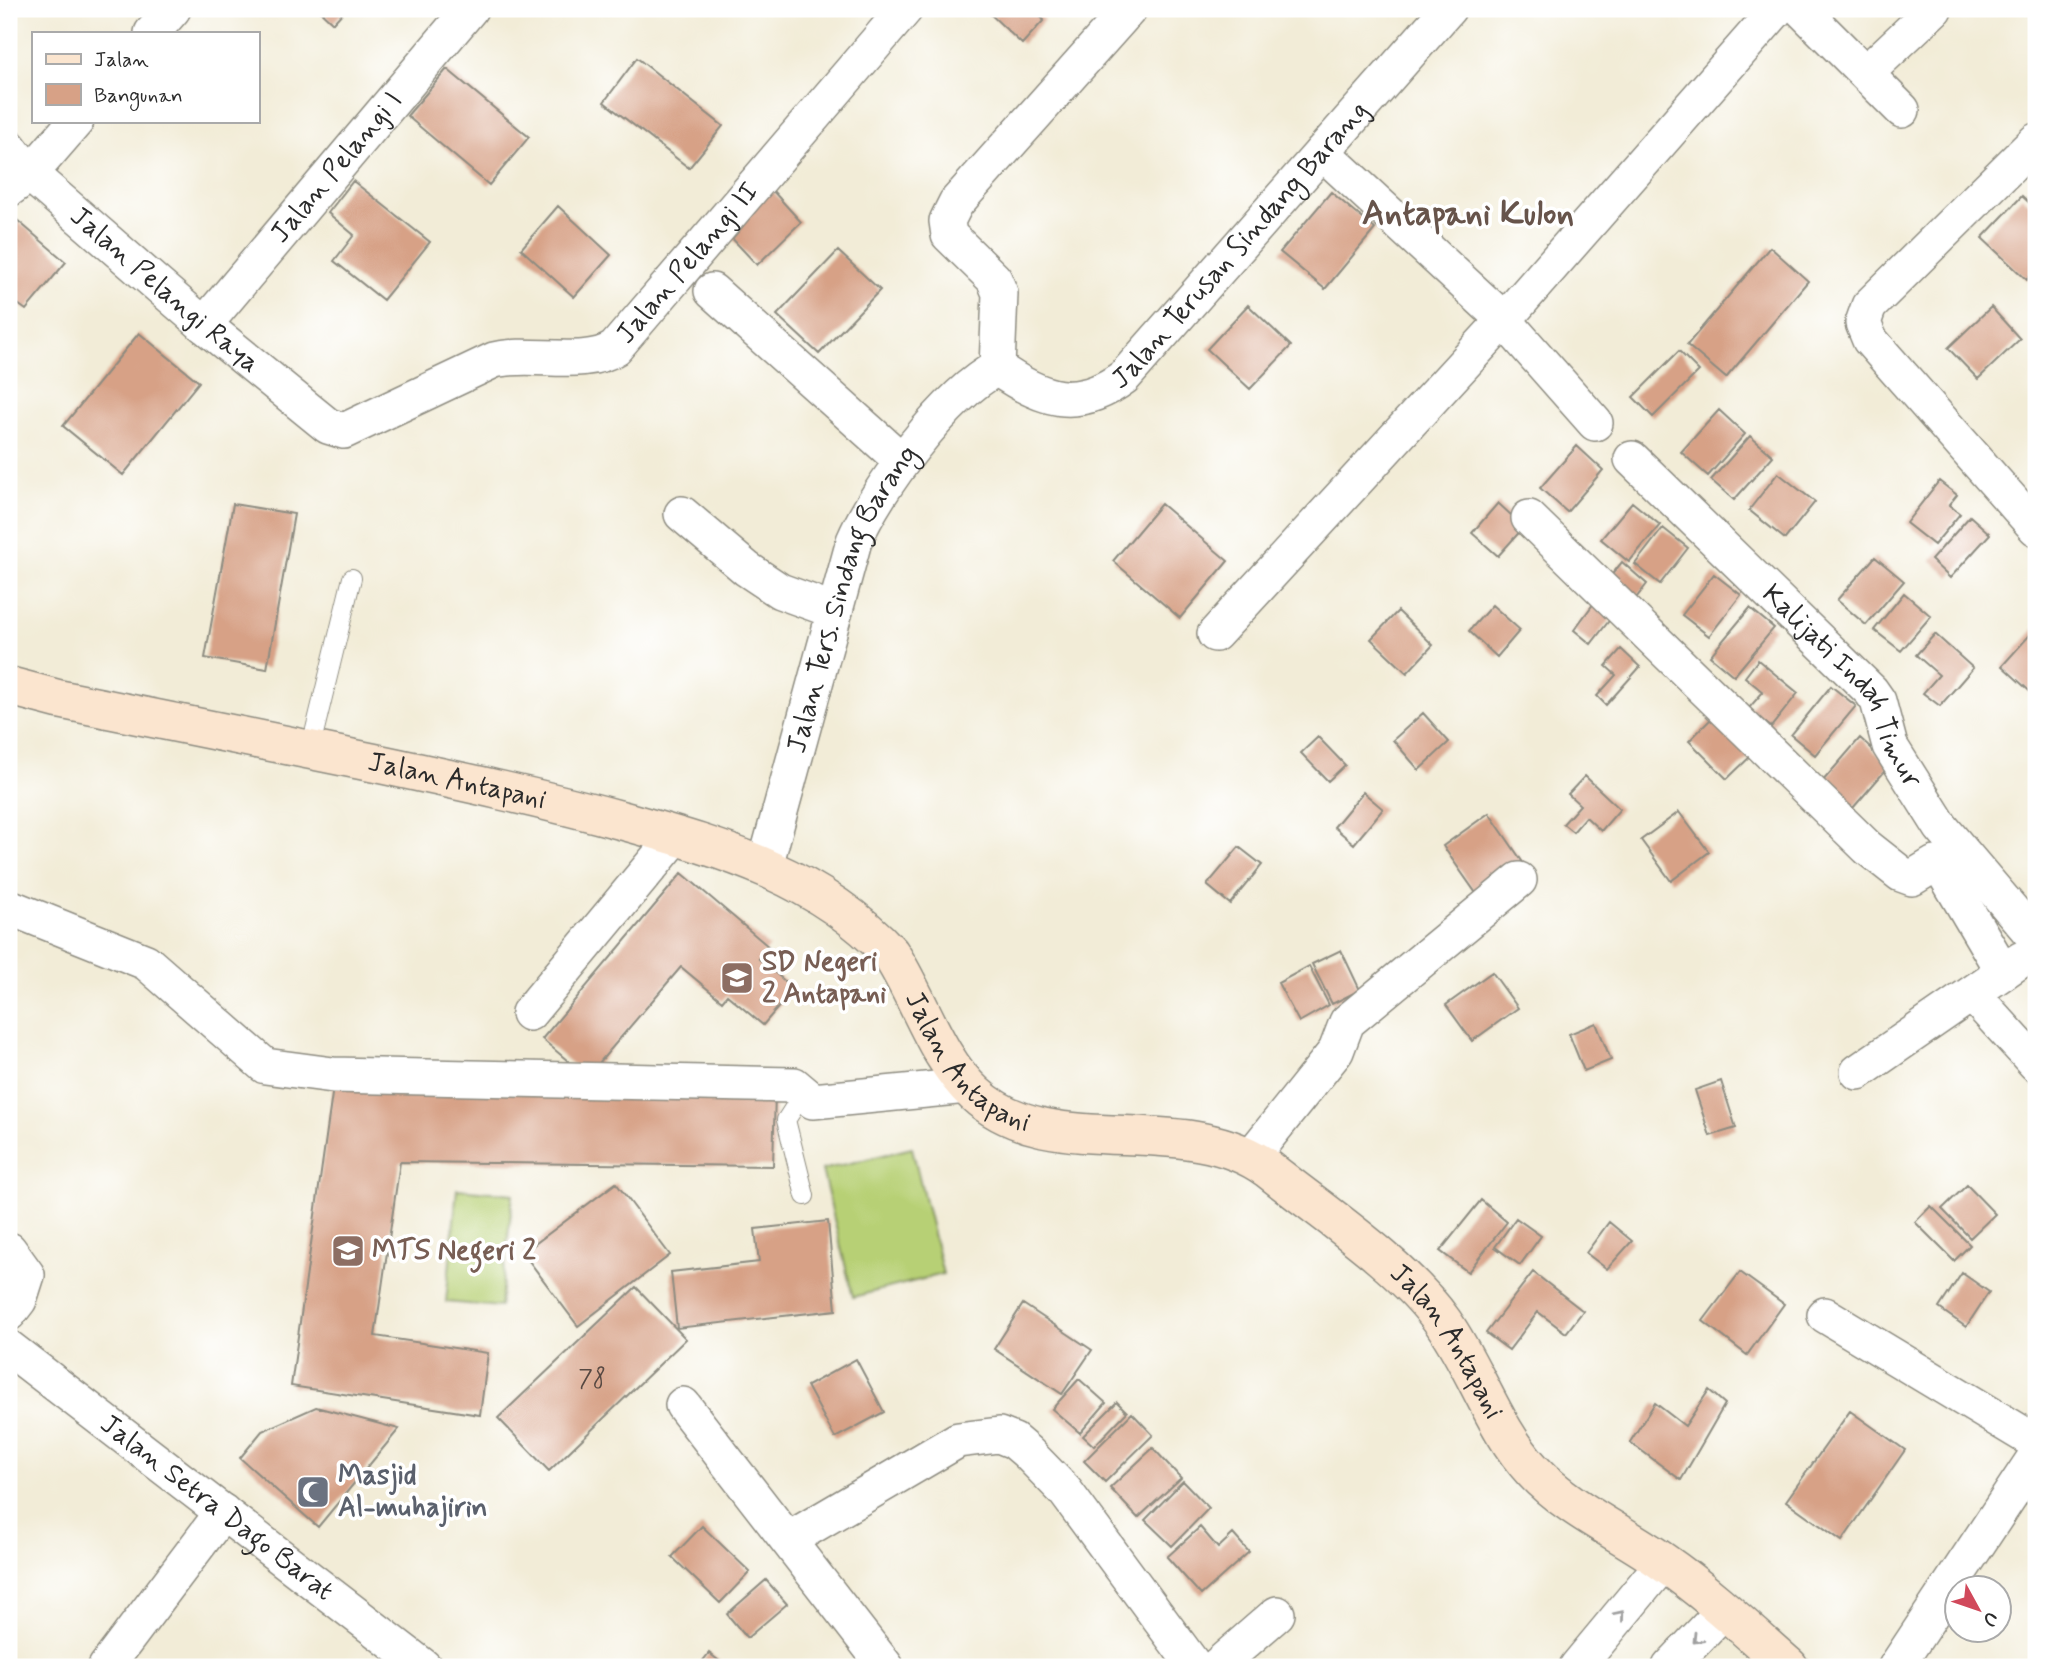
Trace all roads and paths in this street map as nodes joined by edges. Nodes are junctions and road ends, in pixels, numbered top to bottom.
1 (173, 9) edge
2 (470, 9) edge
3 (905, 9) edge
4 (1129, 9) edge
5 (1448, 9) edge
6 (1777, 9) edge
7 (1801, 9) edge
8 (1934, 9) edge
9 (153, 32) edge
10 (1867, 72) junction
11 (1902, 110) dead end
12 (75, 122) edge
13 (2036, 141) edge
14 (9, 147) edge
15 (1322, 152) junction
16 (20, 181) edge
17 (712, 291) dead end
18 (1504, 320) junction
19 (204, 325) junction
20 (997, 368) junction
21 (1595, 423) dead end
22 (328, 426) joint
23 (1632, 460) dead end
24 (902, 461) junction
25 (682, 514) dead end
26 (1529, 518) dead end
27 (2036, 528) edge
28 (352, 578) dead end
29 (835, 611) junction
30 (1215, 634) dead end
31 (9, 686) edge
32 (310, 750) junction
33 (676, 836) junction
34 (765, 866) junction
35 (1519, 880) dead end
36 (9, 907) edge
37 (2034, 941) edge
38 (2003, 972) junction
39 (1972, 994) junction
40 (528, 1013) dead end
41 (2036, 1064) edge
42 (1858, 1072) dead end
43 (967, 1086) junction
44 (813, 1101) junction
45 (1251, 1157) junction
46 (805, 1196) dead end
47 (9, 1250) edge
48 (9, 1313) edge
49 (1825, 1315) dead end
50 (9, 1348) edge
51 (683, 1405) dead end
52 (2036, 1442) edge
53 (2036, 1456) edge
54 (223, 1513) junction
55 (788, 1540) junction
56 (1664, 1562) junction
57 (1724, 1610) junction
58 (1277, 1614) dead end
59 (106, 1667) edge
60 (424, 1667) edge
61 (887, 1667) edge
62 (1195, 1667) edge
63 (1216, 1667) edge
64 (1577, 1667) edge
65 (1670, 1667) edge
66 (1789, 1667) edge
67 (1896, 1667) edge

1 - 9 street
2 - 19 street, Jalan Pelangi I
3 - 22 street, Jalan Pelangi II
4 - 20 street
5 - 15 street, Jalan Terusan Sindang Barang
6 - 18 street
7 - 10 street
8 - 10 street
10 - 11 street
12 - 16 street
13 - 27 street
14 - 16 street, Jalan Pelangi Raya
15 - 18 street
15 - 20 street, Jalan Terusan Sindang Barang
16 - 19 street, Jalan Pelangi Raya
17 - 24 street
18 - 21 street
18 - 30 street
19 - 22 street, Jalan Pelangi Raya
20 - 24 street, Jalan Ters. Sindang Barang
23 - 37 street, Kalijati Indah Timur
24 - 29 street, Jalan Ters. Sindang Barang
25 - 29 street
26 - 38 street
28 - 32 lane
29 - 34 street, Jalan Ters. Sindang Barang
31 - 32 street, Jalan Antapani
32 - 33 street, Jalan Antapani
33 - 34 street, Jalan Antapani
33 - 40 street
34 - 43 street, Jalan Antapani
35 - 45 street
36 - 44 street
37 - 38 street
38 - 39 street
39 - 41 street
39 - 42 street
43 - 44 street
43 - 45 street, Jalan Antapani
44 - 46 lane
45 - 56 street, Jalan Antapani
47 - 48 street
49 - 52 street
50 - 54 street, Jalan Setra Dago Barat
51 - 55 street
53 - 67 street
54 - 59 street
54 - 60 street, Jalan Setra Dago Barat
55 - 61 street
55 - 62 street
56 - 57 street, Jalan Antapani
64 -> 56 street
57 -> 65 street
57 - 66 street, Jalan Antapani
58 - 63 street

